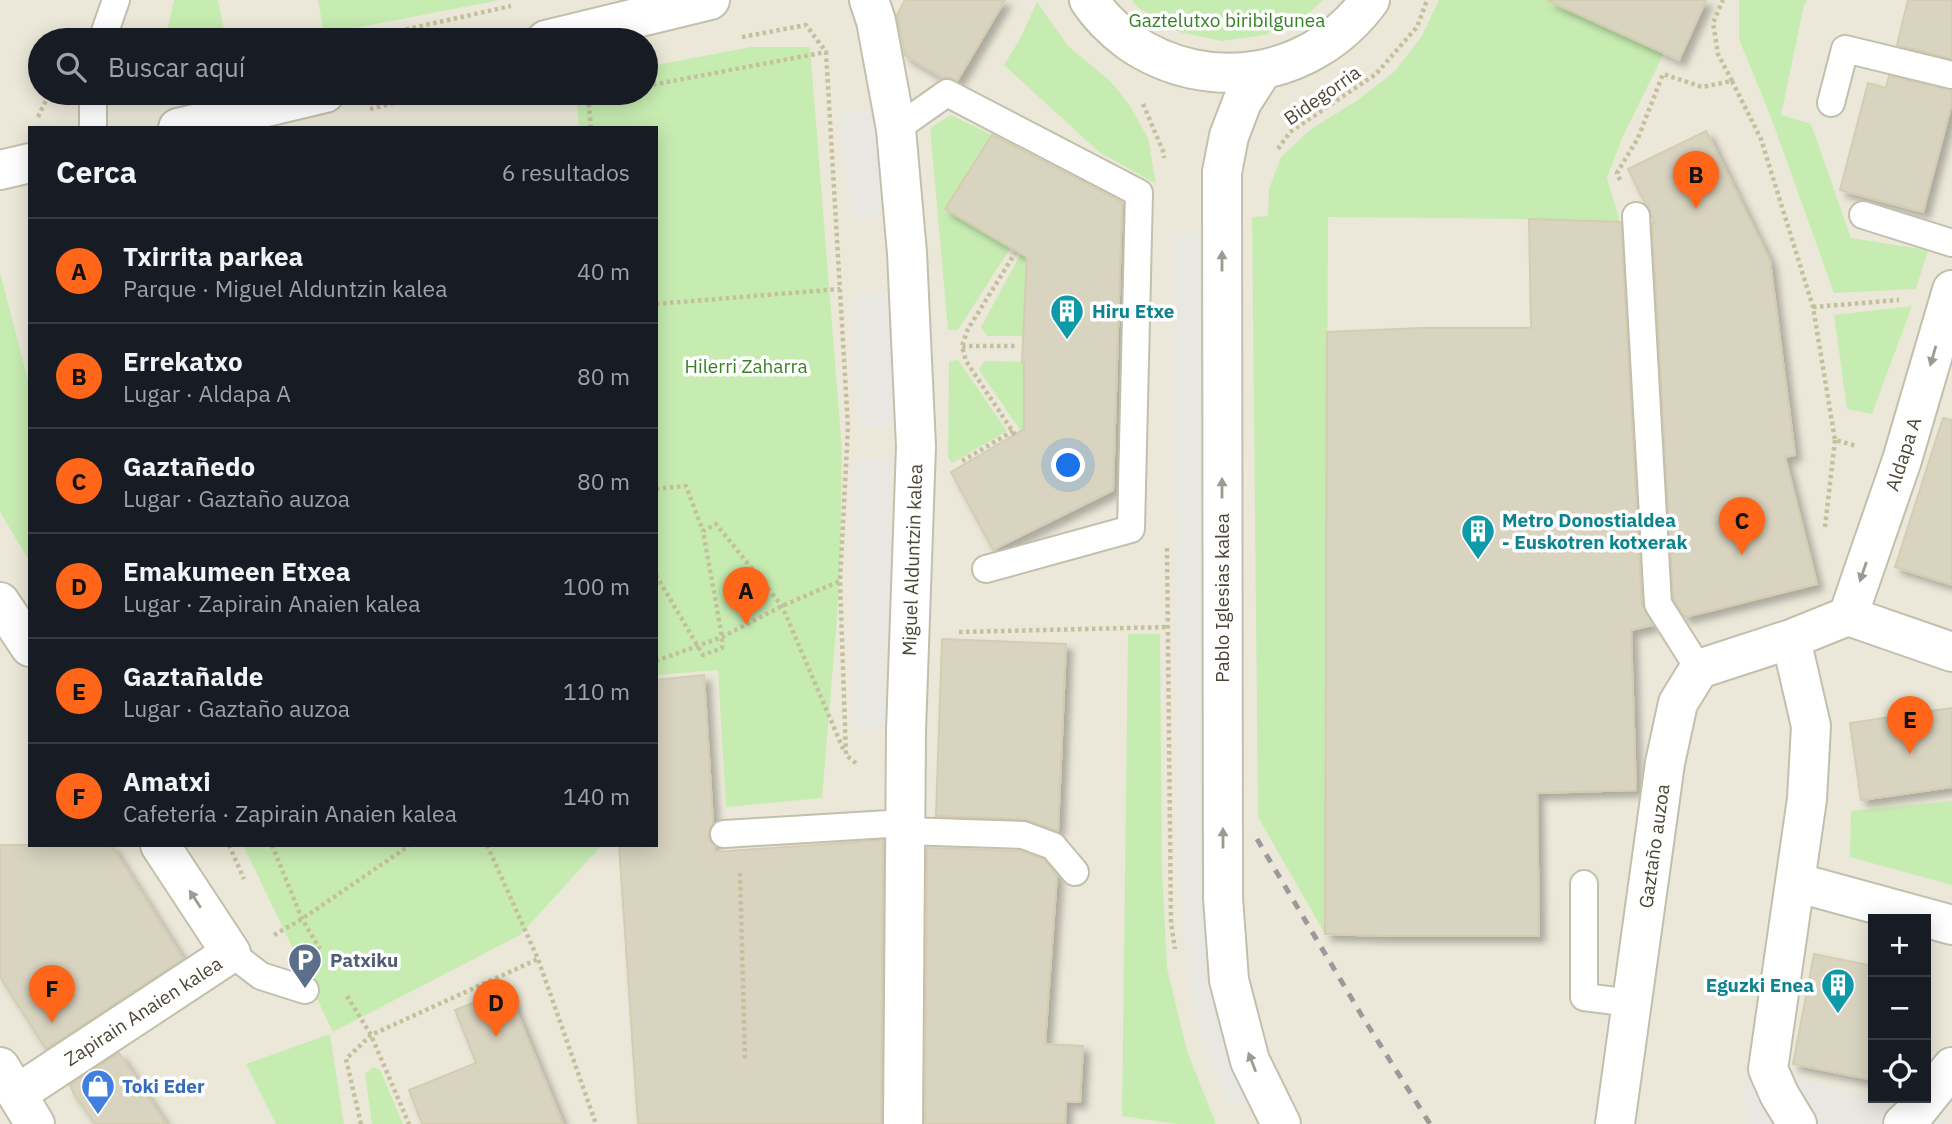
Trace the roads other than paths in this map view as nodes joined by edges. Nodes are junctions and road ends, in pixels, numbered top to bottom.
1 (116, 0) edge
2 (710, 0) edge
3 (869, 0) edge
4 (1089, 0) edge
5 (1370, 0) edge
6 (635, 10) edge
7 (106, 28) edge
8 (582, 28) edge
9 (1262, 71) junction
10 (1952, 75) edge
11 (1831, 103) dead end
12 (93, 105) edge
13 (274, 105) edge
14 (93, 126) edge
15 (185, 126) edge
16 (896, 129) junction
17 (28, 163) edge
18 (0, 170) edge
19 (1863, 215) dead end
20 (1636, 216) dead end
21 (1952, 243) edge
22 (1952, 290) edge
23 (986, 569) dead end
24 (1848, 616) junction
25 (1791, 639) junction
26 (1952, 652) edge
27 (1699, 669) junction
28 (896, 826) junction
29 (724, 834) dead end
30 (161, 847) edge
31 (1075, 872) dead end
32 (1795, 882) junction
33 (1584, 884) dead end
34 (1952, 925) edge
35 (231, 953) junction
36 (305, 990) dead end
37 (1632, 1003) junction
38 (1952, 1067) edge
39 (17, 1095) edge
40 (903, 1124) edge
41 (1281, 1124) edge
42 (1615, 1124) edge
43 (1797, 1124) edge
44 (1903, 1124) edge

1 - 7 lane
2 - 6 street
3 - 16 street, Miguel Alduntzin kalea
4 - 9 street
5 - 9 street
6 - 8 street
41 -> 9 street, Pablo Iglesias kalea
10 - 11 lane
12 - 14 lane
13 - 15 street
16 - 23 lane
16 - 28 street, Miguel Alduntzin kalea
17 - 18 street
19 - 21 lane
20 - 27 lane
22 -> 24 street, Aldapa A
24 - 25 street
24 - 26 street
25 - 27 street
25 - 32 street
27 - 37 street, Gaztaño auzoa
28 - 29 lane
28 - 31 lane
28 - 40 street, Miguel Alduntzin kalea
35 -> 30 street, Zapirain Anaien kalea
32 - 34 street
32 - 43 street
33 - 37 lane
35 - 36 lane
35 - 39 street, Zapirain Anaien kalea
37 - 42 street, Gaztaño auzoa
38 - 44 street

